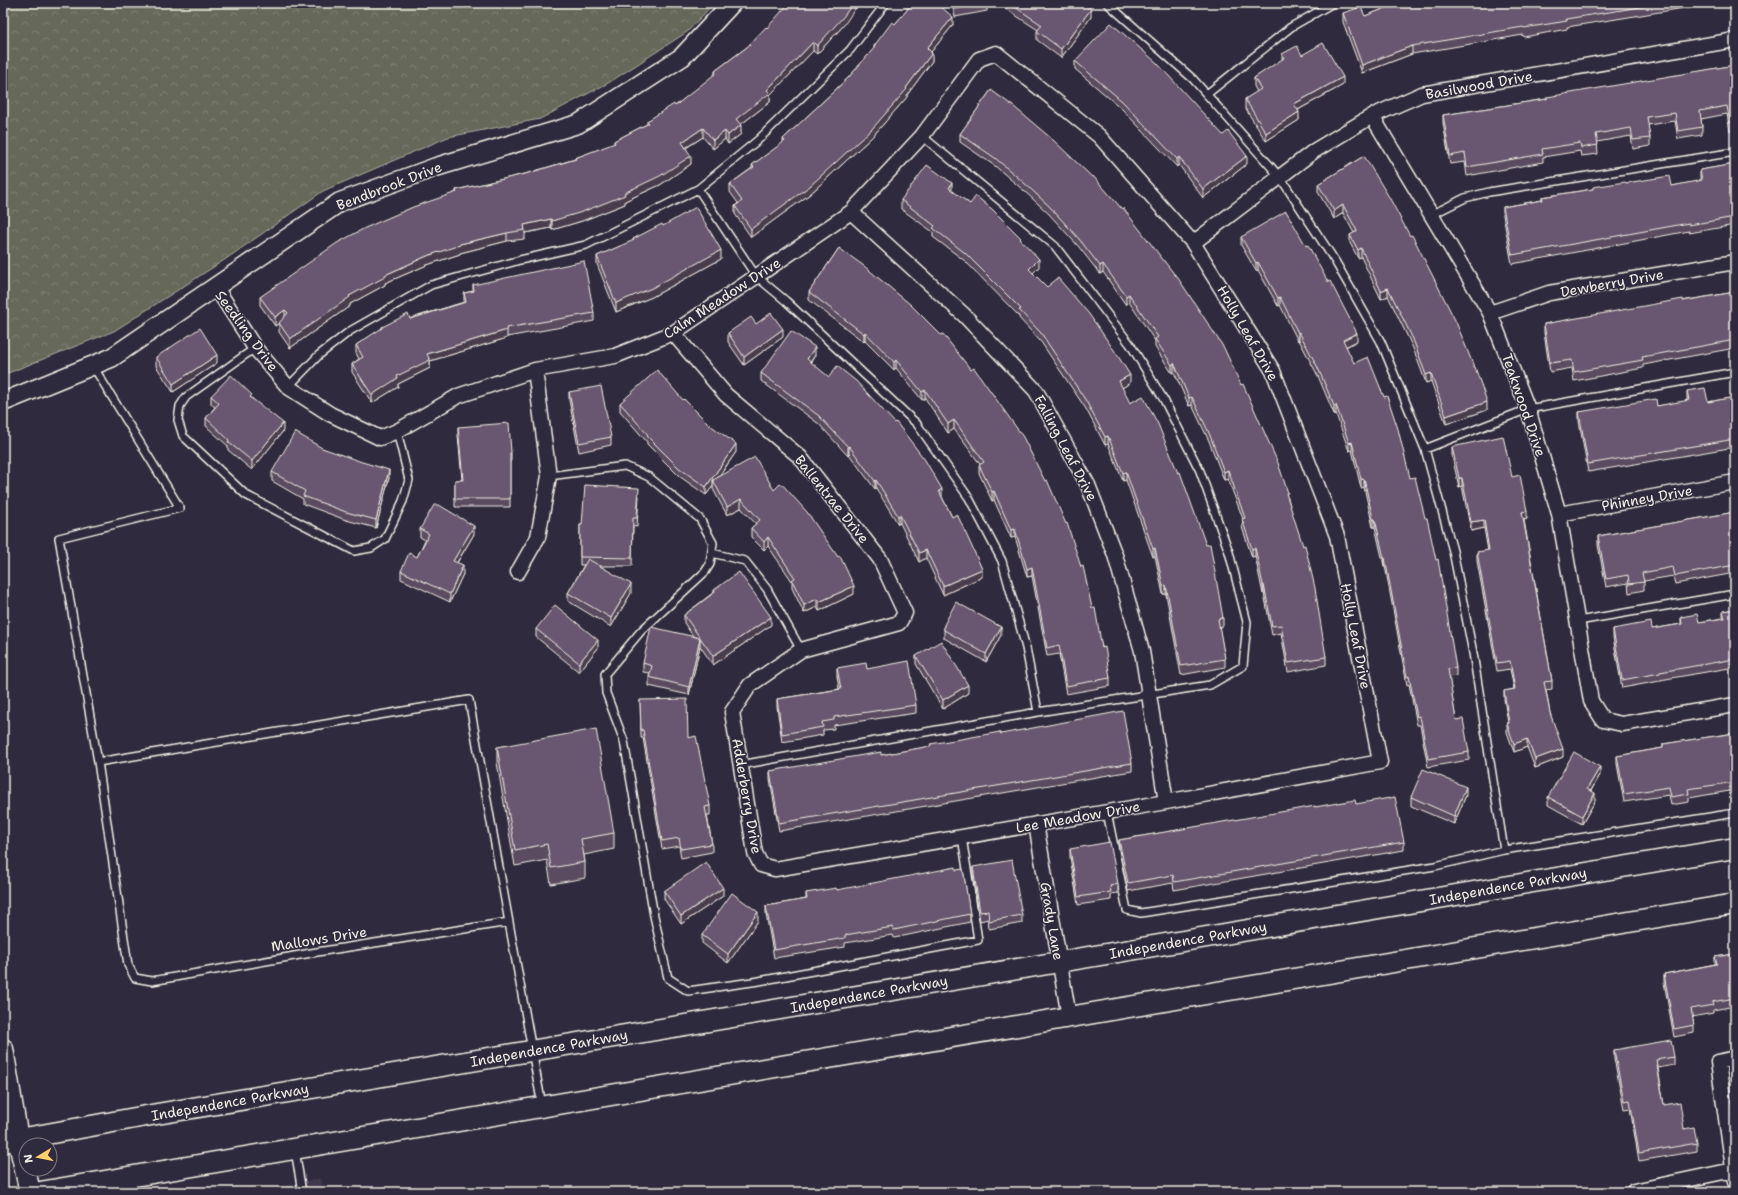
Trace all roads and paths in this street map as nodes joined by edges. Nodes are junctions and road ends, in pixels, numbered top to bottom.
1 (732, 3) edge
2 (886, 3) edge
3 (1107, 3) edge
4 (1333, 3) edge
5 (1735, 40) edge
6 (996, 52) joint
7 (1207, 94) junction
8 (1372, 116) junction
9 (922, 136) junction
10 (1735, 152) edge
11 (1280, 177) junction
12 (698, 189) junction
13 (851, 212) junction
14 (1431, 215) junction
15 (1193, 243) junction
16 (1735, 262) edge
17 (756, 276) junction
18 (215, 286) junction
19 (1490, 313) junction
20 (673, 332) junction
21 (255, 348) junction
22 (93, 366) junction
23 (535, 370) junction
24 (1735, 372) edge
25 (288, 387) junction
26 (3, 402) edge
27 (1528, 409) junction
28 (398, 431) junction
29 (380, 438) joint
30 (1425, 449) junction
31 (549, 476) junction
32 (1735, 482) edge
33 (1559, 514) junction
34 (712, 553) junction
35 (518, 572) dead end
36 (1735, 594) edge
37 (1578, 621) junction
38 (802, 650) junction
39 (1149, 695) junction
40 (1735, 705) edge
41 (1038, 712) junction
42 (98, 762) junction
43 (1380, 762) joint
44 (740, 765) junction
45 (1166, 802) junction
46 (1107, 812) junction
47 (1735, 813) edge
48 (1036, 824) junction
49 (962, 837) junction
50 (1735, 848) edge
51 (1504, 850) junction
52 (775, 869) joint
53 (1735, 904) edge
54 (509, 922) junction
55 (1060, 962) junction
56 (1069, 1017) junction
57 (3, 1049) edge
58 (532, 1051) junction
59 (1735, 1058) edge
60 (542, 1106) junction
61 (11, 1141) edge
62 (295, 1148) junction
63 (1734, 1176) edge
64 (1634, 1191) edge
65 (30, 1192) edge
66 (40, 1192) edge
67 (302, 1192) edge

1 - 18 street, Bendbrook Drive
2 - 12 lane
3 - 7 lane
4 - 7 lane
5 - 8 street, Basilwood Drive
6 - 9 street, Calm Meadow Drive
6 - 15 street, Holly Leaf Drive
7 - 11 lane
8 - 11 street, Basilwood Drive
8 - 14 street, Teakwood Drive
9 - 13 street, Calm Meadow Drive
9 - 39 lane
10 - 14 lane
11 - 15 street, Basilwood Drive
11 - 30 lane
12 - 17 lane
12 - 25 lane
13 - 17 street, Calm Meadow Drive
13 - 39 street, Falling Leaf Drive
14 - 19 street, Teakwood Drive
15 - 43 street, Holly Leaf Drive
16 - 19 street, Dewberry Drive
17 - 20 street, Calm Meadow Drive
17 - 41 lane
18 - 21 street, Seedling Drive
18 - 22 street, Bendbrook Drive
19 - 27 street, Teakwood Drive
20 - 23 street, Calm Meadow Drive
20 - 38 street, Ballentrae Drive
21 - 25 street, Seedling Drive
21 - 28 lane
22 - 26 street, Bendbrook Drive
22 - 42 lane
23 - 28 street, Calm Meadow Drive
23 - 31 street
24 - 27 lane
25 - 29 street, Seedling Drive
27 - 30 lane
27 - 33 street, Teakwood Drive
28 - 29 street, Calm Meadow Drive
30 - 51 lane
31 - 34 lane
31 - 35 street
32 - 33 street, Phinney Drive
33 - 37 street, Teakwood Drive
34 - 38 lane
34 - 49 lane
36 - 37 lane
37 - 40 street, Teakwood Drive
38 - 44 street, Adderberry Drive
39 - 41 lane
39 - 45 street, Falling Leaf Drive
41 - 44 lane
42 - 54 lane, Mallows Drive
42 - 54 lane
43 - 45 street, Lee Meadow Drive
44 - 52 street, Adderberry Drive
45 - 46 street, Lee Meadow Drive
46 - 48 street, Lee Meadow Drive
46 - 51 lane
47 - 51 lane
48 - 49 street, Lee Meadow Drive
48 - 55 street, Grady Lane
49 - 52 street, Lee Meadow Drive
50 - 55 main road, Independence Parkway
53 - 56 main road
54 - 58 lane
55 - 56 street, Grady Lane
55 - 58 main road, Independence Parkway
56 - 60 main road
57 - 61 main road
58 - 60 lane
58 - 61 main road, Independence Parkway
59 - 63 street
60 - 62 main road
61 - 65 main road
62 - 66 main road
62 - 67 lane
63 - 64 street

